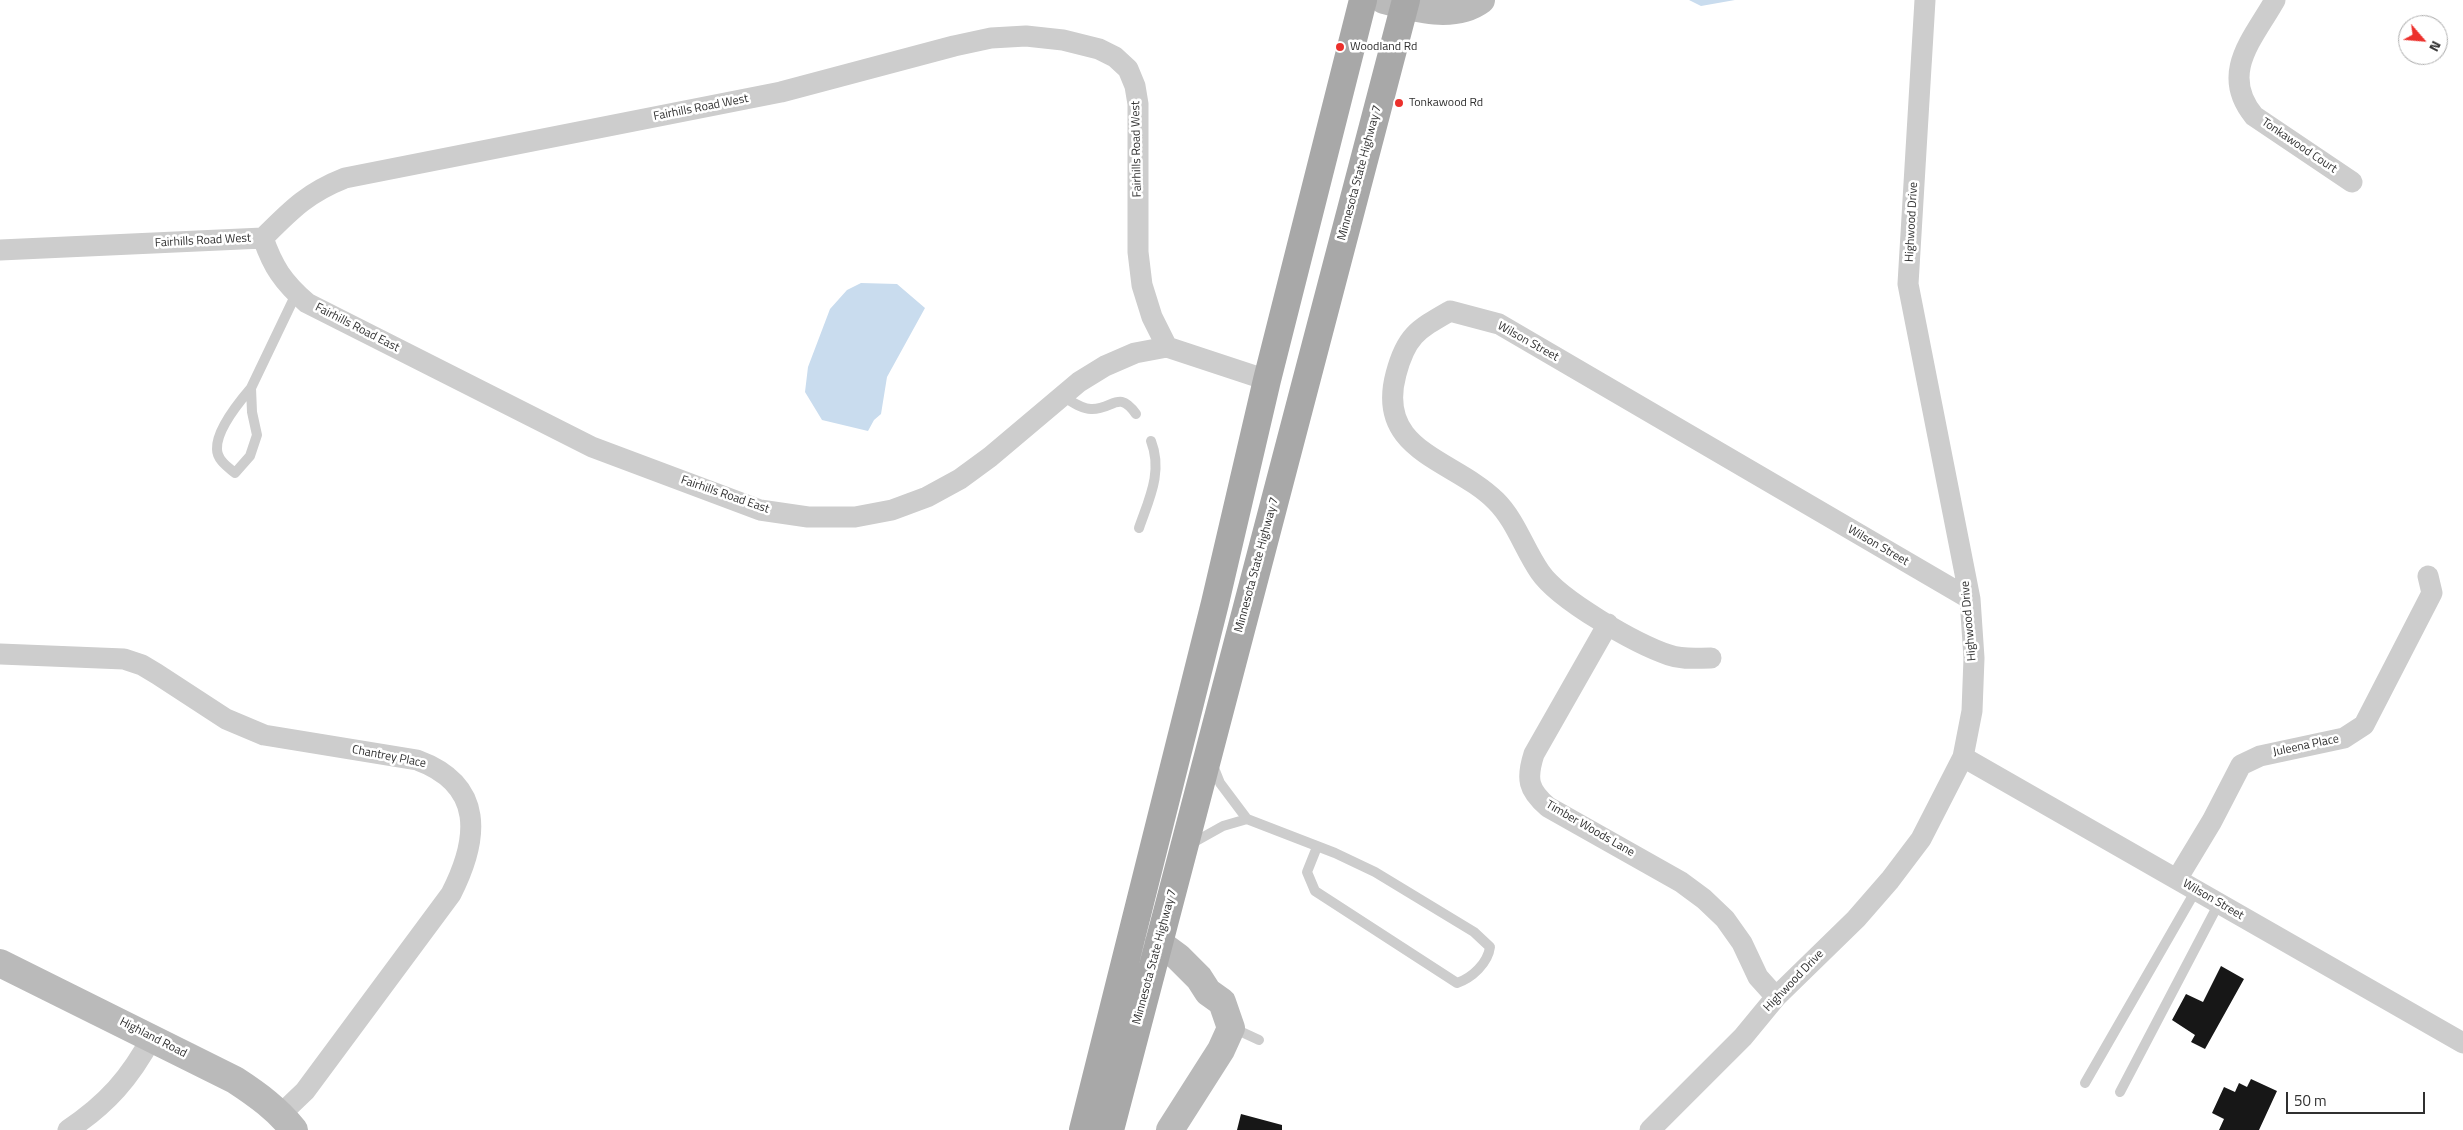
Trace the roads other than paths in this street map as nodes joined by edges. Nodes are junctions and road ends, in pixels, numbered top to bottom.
1 (1363, 0) edge
2 (1481, 0) edge
3 (1926, 0) edge
4 (2275, 0) edge
5 (1398, 2) edge
6 (2352, 182) dead end
7 (263, 238) junction
8 (0, 250) edge
9 (296, 294) junction
10 (1167, 347) junction
11 (1267, 380) junction
12 (251, 388) junction
13 (1062, 396) junction
14 (1136, 414) dead end
15 (1151, 441) dead end
16 (1138, 528) dead end
17 (2428, 576) dead end
18 (1970, 599) junction
19 (1608, 624) junction
20 (0, 654) edge
21 (1711, 658) dead end
22 (1208, 753) junction
23 (1963, 757) junction
24 (1247, 819) junction
25 (1317, 847) junction
26 (1184, 848) junction
27 (2177, 879) junction
28 (2196, 890) junction
29 (2219, 903) junction
30 (1159, 943) junction
31 (0, 963) edge
32 (1776, 997) junction
33 (1231, 1028) junction
34 (152, 1038) junction
35 (1259, 1040) dead end
36 (2463, 1042) edge
37 (2085, 1083) dead end
38 (2120, 1092) dead end
39 (288, 1122) edge
40 (68, 1130) edge
41 (1083, 1130) edge
42 (1110, 1130) edge
43 (1170, 1130) edge
44 (1650, 1130) edge

1 - 11 main road
2 - 5 street
3 - 18 street, Highwood Drive
4 - 6 street, Tonkawood Court
5 - 22 main road, Minnesota State Highway 7
7 - 8 street, Fairhills Road West
7 - 9 street, Fairhills Road East
7 - 10 street, Fairhills Road West
9 - 12 lane
9 - 13 street, Fairhills Road East
10 - 11 street, Fairhills Road East
10 - 13 street, Fairhills Road East
11 - 41 main road
12 - 12 lane
13 - 14 lane
15 - 16 lane
17 - 27 street, Juleena Place
18 - 19 street, Wilson Street
18 - 23 street, Highwood Drive
19 - 21 street, Wilson Street
19 - 32 street, Timber Woods Lane
20 - 39 street, Chantrey Place
22 - 24 lane
22 - 26 main road, Minnesota State Highway 7
23 - 27 street, Wilson Street
23 - 32 street, Highwood Drive
24 - 25 lane
24 - 26 lane
25 - 25 lane
26 - 30 main road, Minnesota State Highway 7
27 - 28 street, Wilson Street
28 - 29 street, Wilson Street
28 - 37 lane
29 - 36 street, Wilson Street
29 - 38 lane
30 - 33 street
30 - 42 main road, Minnesota State Highway 7
31 - 34 street, Highland Road
32 - 44 street, Highwood Drive
33 - 35 lane
33 - 43 street
34 - 39 street, Highland Road
34 - 40 street

